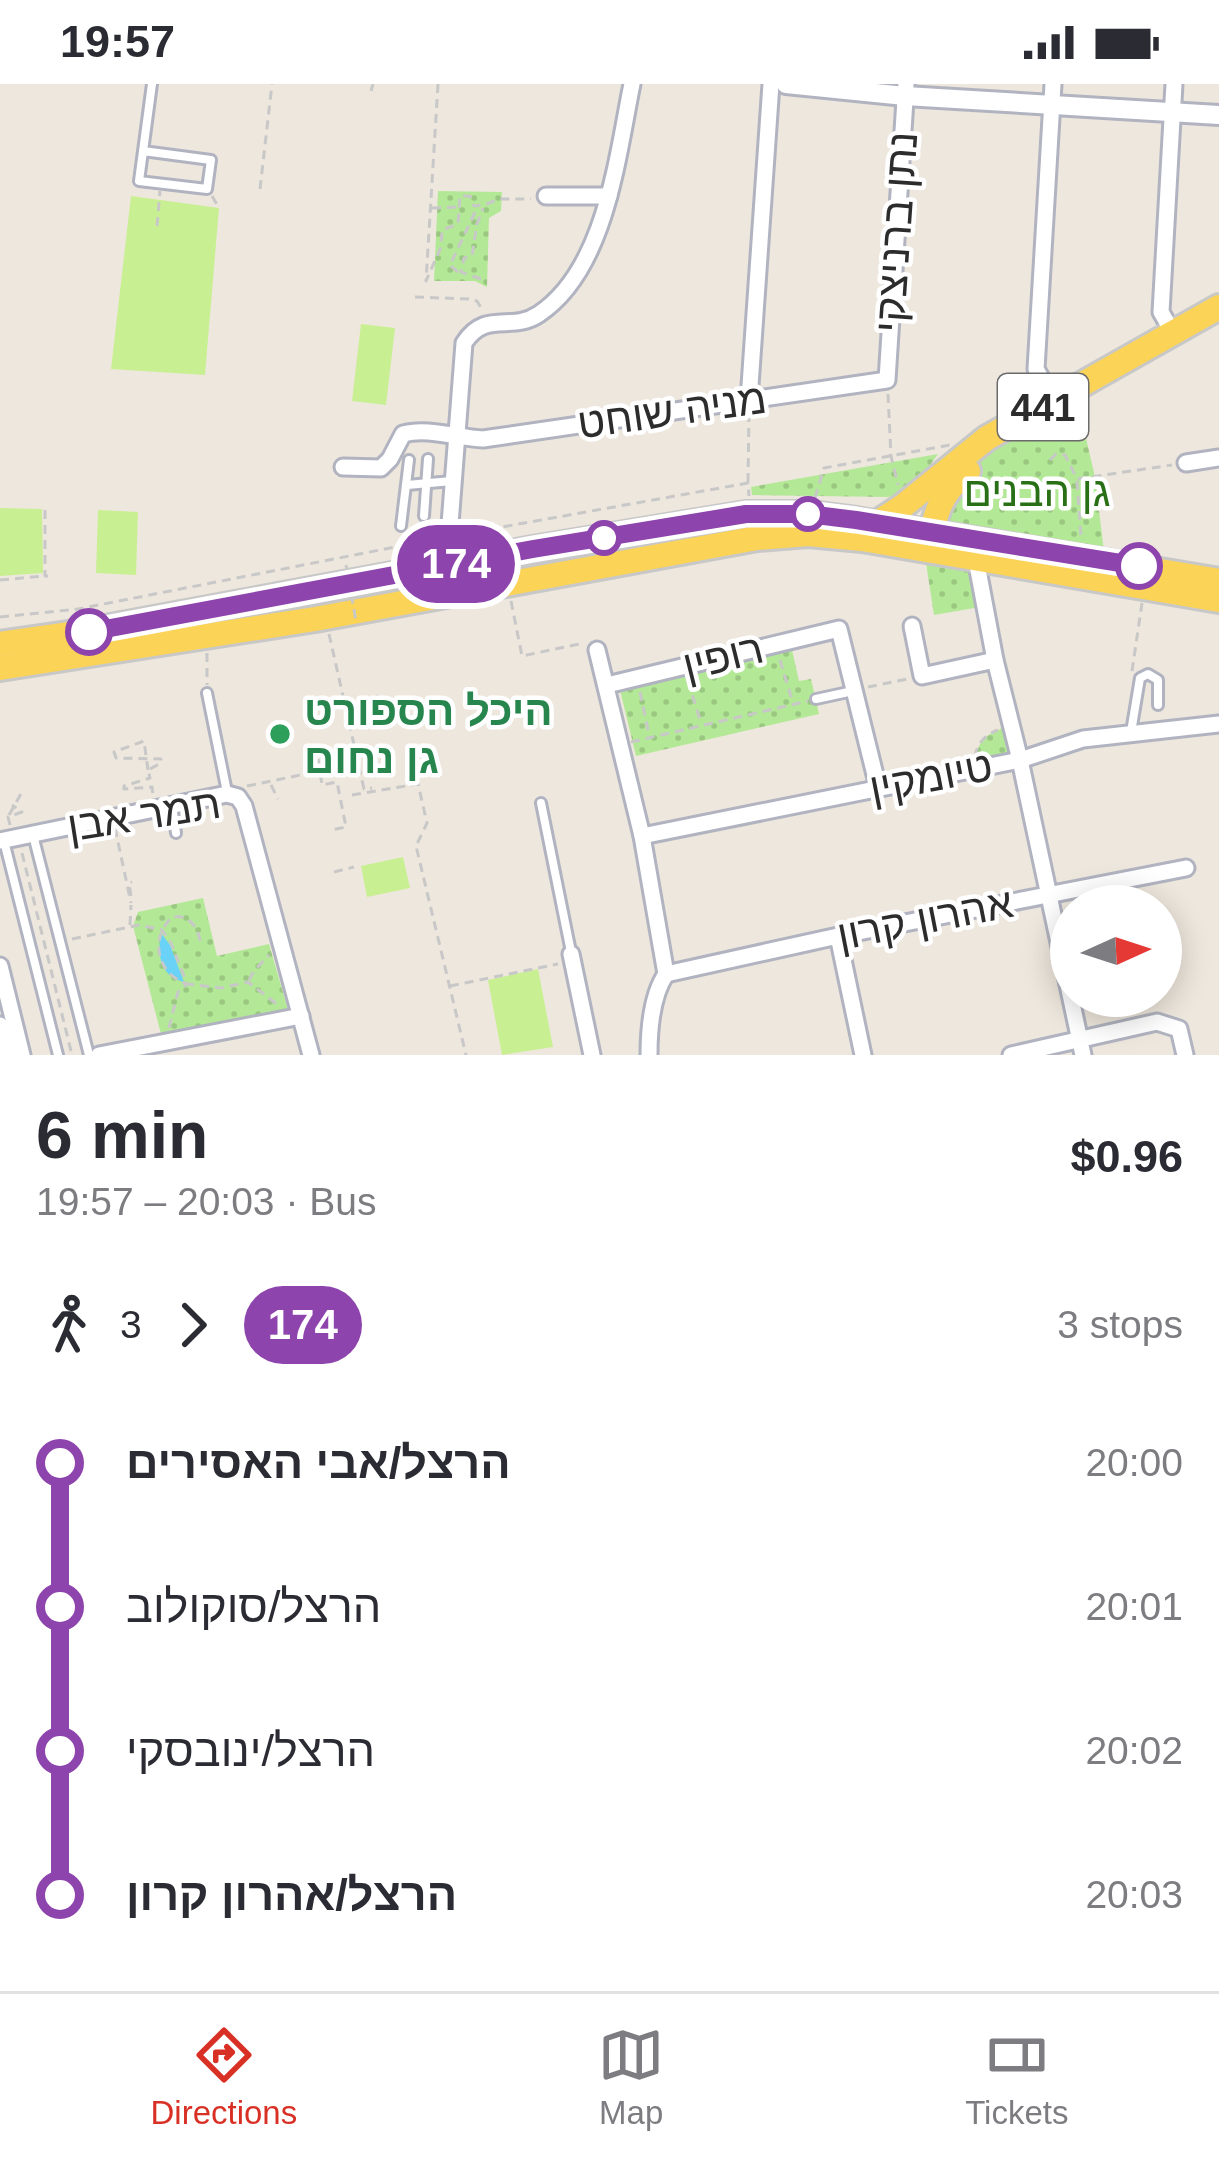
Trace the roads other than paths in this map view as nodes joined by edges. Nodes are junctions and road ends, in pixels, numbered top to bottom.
1 (152, 84) edge
2 (632, 84) edge
3 (771, 84) edge
4 (786, 84) edge
5 (1053, 84) edge
6 (1174, 84) edge
7 (905, 90) edge
8 (1052, 106) junction
9 (1172, 113) junction
10 (1219, 115) edge
11 (143, 151) junction
12 (546, 196) road end
13 (609, 196) junction
14 (1219, 307) edge
15 (1219, 321) edge
16 (1173, 332) junction
17 (887, 380) joint
18 (749, 400) junction
19 (1054, 401) junction
20 (458, 438) junction
21 (1219, 458) edge
22 (409, 460) dead end
23 (428, 460) dead end
24 (1186, 463) road end
25 (343, 467) dead end
26 (453, 481) junction
27 (426, 484) junction
28 (406, 485) junction
29 (424, 516) dead end
30 (450, 524) junction
31 (400, 526) dead end
32 (918, 529) junction
33 (981, 548) junction
34 (533, 549) junction
35 (420, 570) junction
36 (1219, 580) edge
37 (1219, 600) edge
38 (912, 626) dead end
39 (0, 644) edge
40 (597, 650) road end
41 (995, 660) junction
42 (6, 670) edge
43 (607, 685) junction
44 (855, 690) junction
45 (207, 693) road end
46 (816, 699) road end
47 (1158, 705) dead end
48 (1219, 724) edge
49 (1131, 734) junction
50 (208, 735) dead end
51 (218, 747) junction
52 (1020, 760) junction
53 (878, 787) junction
54 (227, 794) junction
55 (541, 803) dead end
56 (164, 807) junction
57 (176, 833) dead end
58 (642, 836) junction
59 (14, 838) edge
60 (1186, 868) dead end
61 (1048, 894) junction
62 (838, 936) junction
63 (566, 958) joint
64 (0, 966) edge
65 (666, 974) junction
66 (301, 1016) junction
67 (0, 1025) edge
68 (1080, 1037) junction
69 (176, 1045) edge
70 (8, 1055) edge
71 (22, 1055) edge
72 (58, 1055) edge
73 (89, 1055) edge
74 (99, 1055) edge
75 (311, 1055) edge
76 (592, 1055) edge
77 (649, 1055) edge
78 (863, 1055) edge
79 (1011, 1055) edge
80 (1083, 1055) edge
81 (1184, 1055) edge

1 - 11 lane
2 - 13 street
3 - 18 street
4 - 7 street
5 - 8 street
6 - 9 street
7 - 8 street
7 - 17 street, נתן ברניצקי
8 - 9 street
8 - 19 street
9 - 10 street
9 - 16 street
11 - 11 lane
12 - 13 street
13 - 20 street
14 - 16 main road, 441
15 - 32 main road, 441
16 - 19 main road, 441
17 - 18 street, מניה שוחט
18 - 20 street, מניה שוחט
19 - 32 main road, 441
20 - 25 street, מניה שוחט
20 - 26 street
21 - 24 street
22 - 28 lane
23 - 27 lane
26 - 27 lane
26 - 30 street
27 - 28 lane
27 - 29 lane
28 - 31 lane
30 - 34 street
30 - 35 street
32 - 33 main road
32 - 34 main road
32 - 42 main road
33 - 36 main road
33 - 37 main road
33 - 41 street
34 - 35 main road
35 - 39 main road
38 - 41 street
40 - 43 street
41 - 52 street
43 - 44 street, רופין
43 - 58 street
44 - 46 lane
44 - 53 street
45 - 51 lane
47 - 49 lane
48 - 49 street, טיומקין
49 - 52 street, טיומקין
50 - 51 lane
51 - 54 lane
52 - 53 street, טיומקין
52 - 61 street
53 - 58 street, טיומקין
54 - 56 street, תמר אבן
54 - 66 street, תמר אבן
55 - 63 lane
56 - 57 lane
56 - 59 street, תמר אבן
58 - 65 street
59 - 72 lane
59 - 73 lane
60 - 61 street, אהרון קרון
61 - 62 street, אהרון קרון
61 - 68 street
62 - 65 street, אהרון קרון
62 - 78 street
63 - 76 street
64 - 71 street
65 - 77 street
66 - 69 street
66 - 75 street, תמר אבן
67 - 70 street
68 - 79 street
68 - 80 street
68 - 81 street
69 - 74 street

